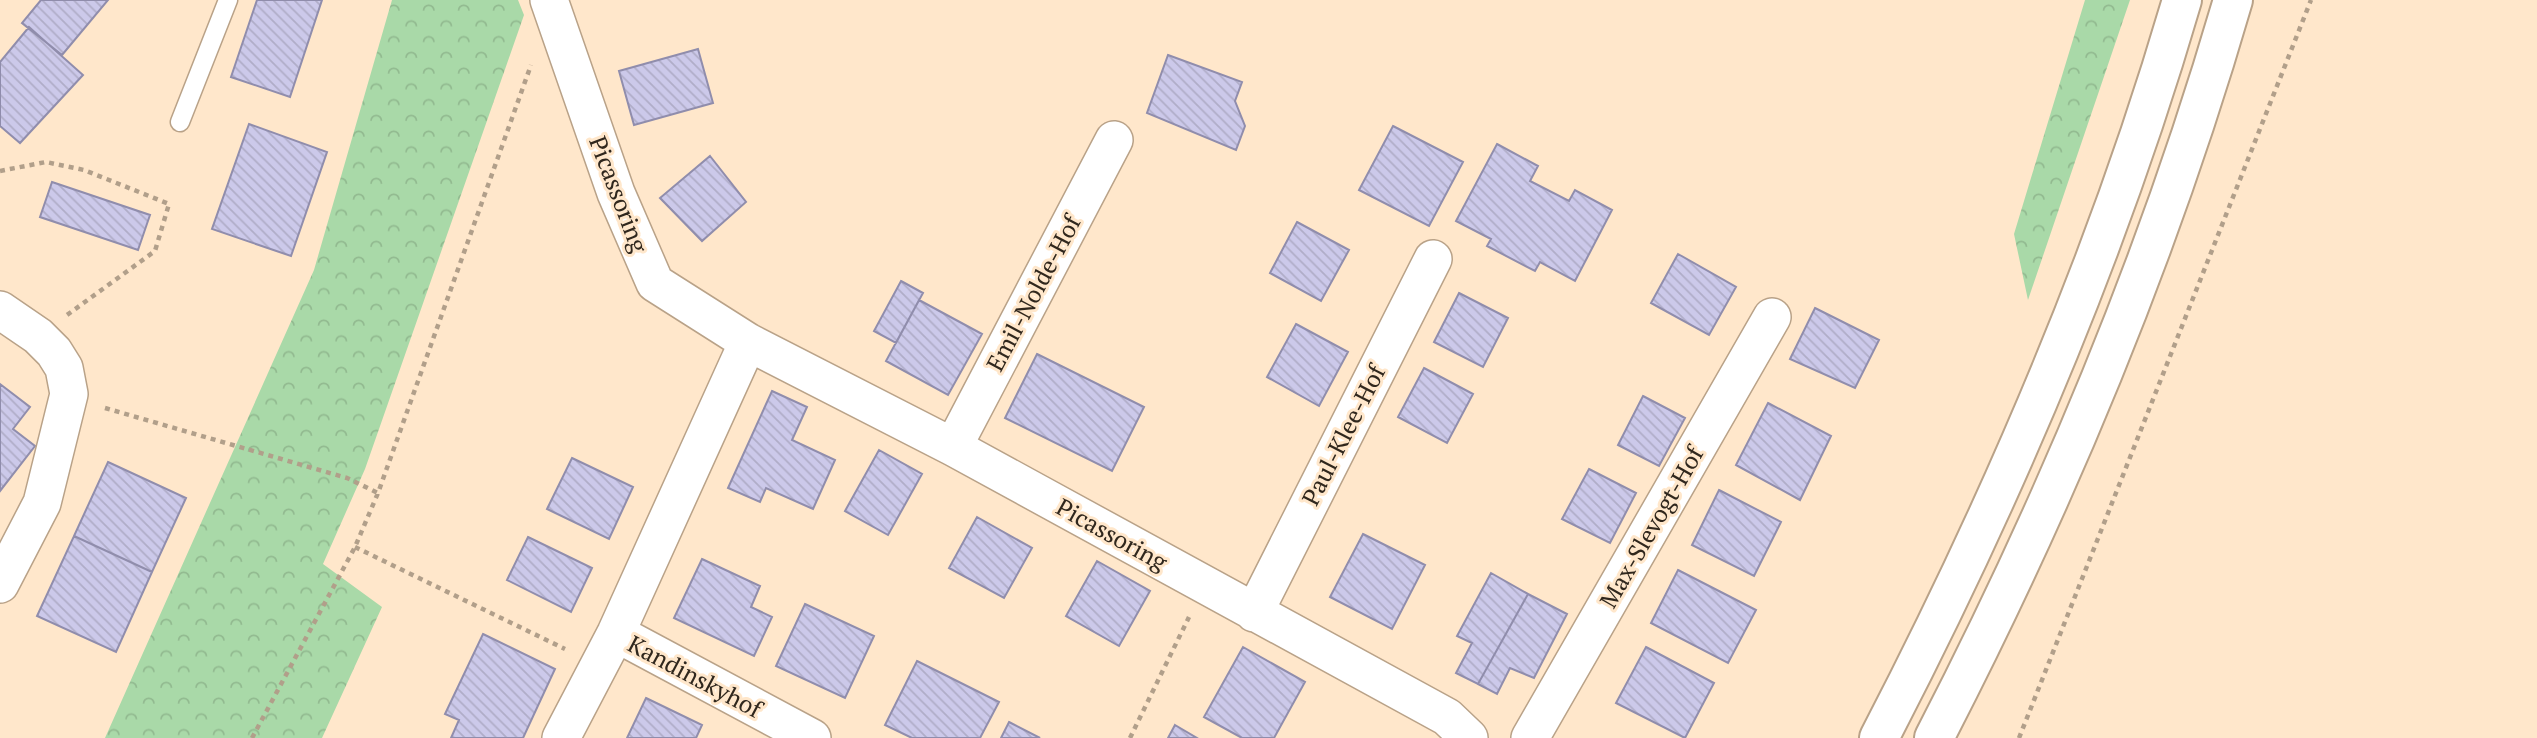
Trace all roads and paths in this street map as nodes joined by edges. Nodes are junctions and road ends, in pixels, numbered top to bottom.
1 (228, 0) edge
2 (2182, 0) edge
3 (2233, 0) edge
4 (2311, 0) edge
5 (551, 4) edge
6 (180, 122) dead end
7 (1114, 141) dead end
8 (0, 171) edge
9 (1433, 259) dead end
10 (0, 310) edge
11 (1772, 317) dead end
12 (38, 336) junction
13 (748, 342) junction
14 (69, 394) junction
15 (953, 447) junction
16 (378, 493) junction
17 (355, 547) junction
18 (0, 584) edge
19 (1208, 586) junction
20 (1254, 613) junction
21 (607, 649) junction
22 (252, 738) edge
23 (561, 738) edge
24 (812, 738) edge
25 (1130, 738) edge
26 (1469, 738) edge
27 (1531, 738) edge
28 (1879, 738) edge
29 (1934, 738) edge
30 (2019, 738) edge

1 - 6 lane
2 - 28 highway
3 - 29 highway
4 - 30 path
5 - 13 street, Picassoring
5 - 16 path
7 - 15 street, Emil-Nolde-Hof
8 - 12 path
9 - 20 street, Paul-Klee-Hof
10 - 12 street
11 - 27 street, Max-Slevogt-Hof
12 - 14 street
13 - 15 street, Picassoring
13 - 21 street
14 - 16 path
14 - 18 street
15 - 19 street, Picassoring
16 - 17 path
17 - 21 path
17 - 22 path
19 - 20 street, Picassoring
19 - 25 path
20 - 26 street, Picassoring
21 - 23 street
21 - 24 street, Kandinskyhof

